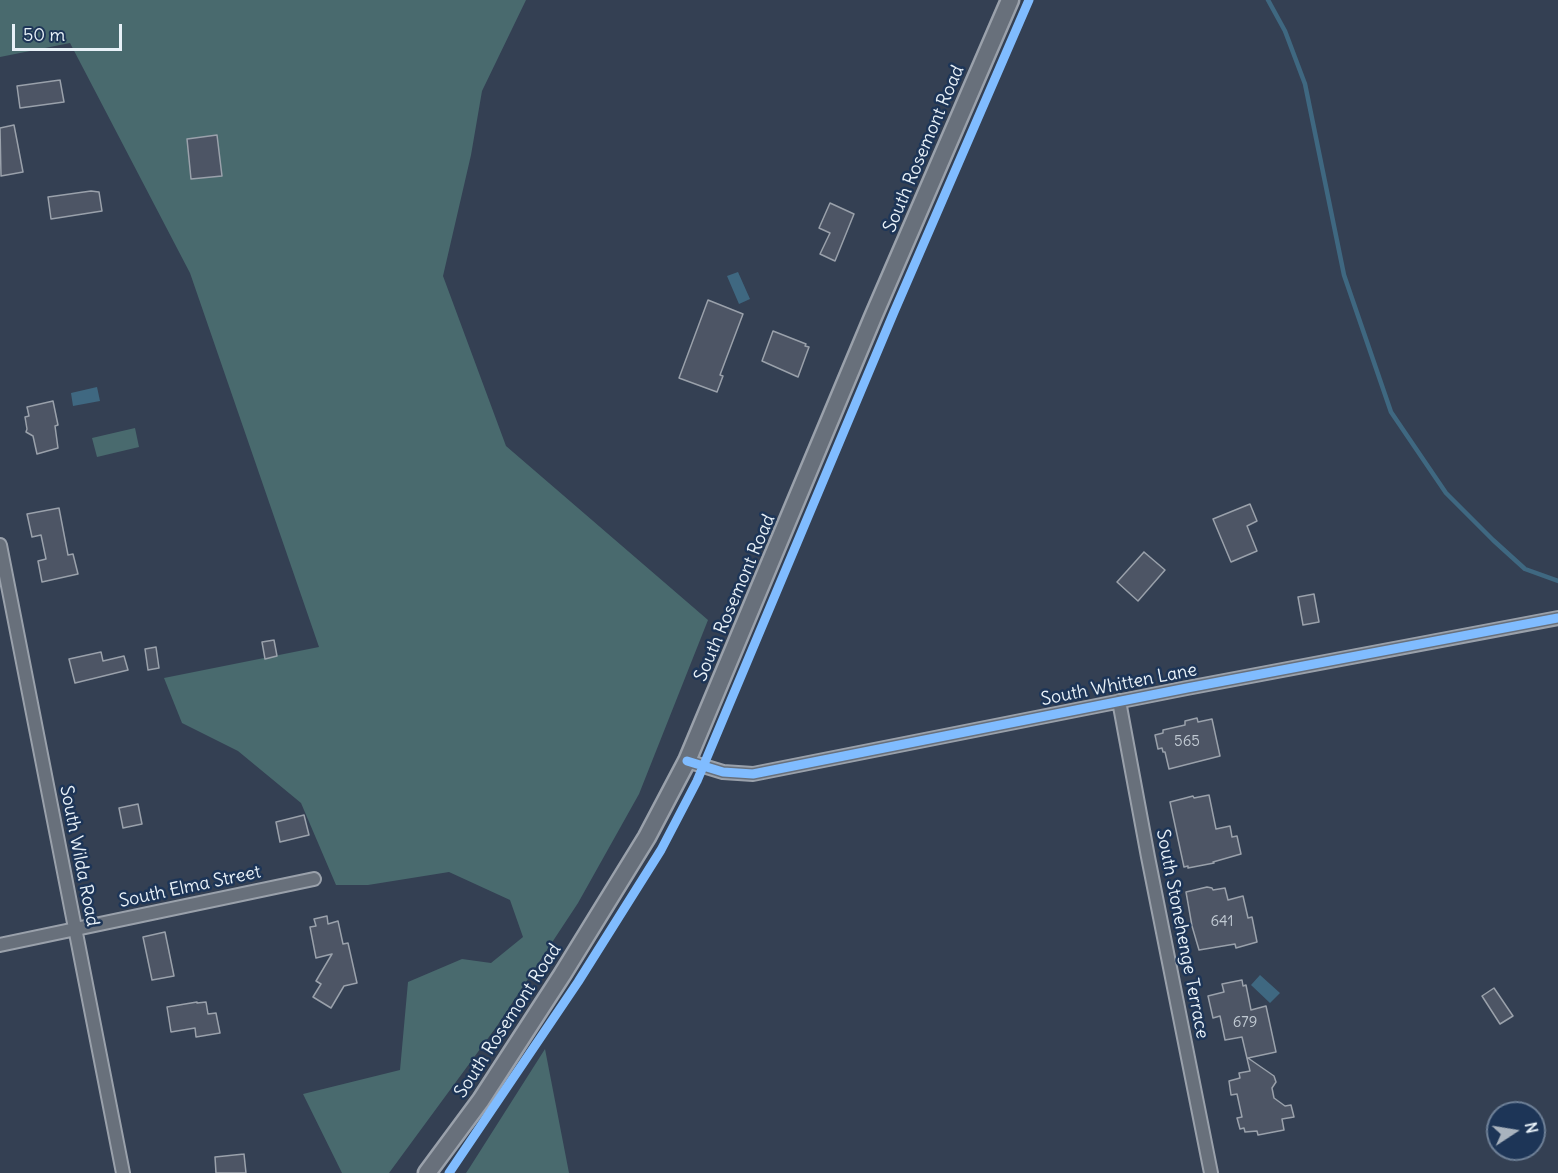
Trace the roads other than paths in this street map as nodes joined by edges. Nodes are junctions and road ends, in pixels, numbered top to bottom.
1 (1010, 0) edge
2 (0, 545) edge
3 (1558, 618) edge
4 (1119, 701) junction
5 (687, 761) junction
6 (314, 879) dead end
7 (75, 930) junction
8 (0, 945) edge
9 (123, 1173) edge
10 (427, 1173) edge
11 (1210, 1173) edge

1 - 5 main road, South Rosemont Road
2 - 7 street, South Wilda Road
3 - 4 street, South Whitten Lane
4 - 5 street, South Whitten Lane
4 - 11 street, South Stonehenge Terrace
5 - 10 main road, South Rosemont Road
6 - 7 street, South Elma Street
7 - 8 street, South Elma Street
7 - 9 street, South Wilda Road

